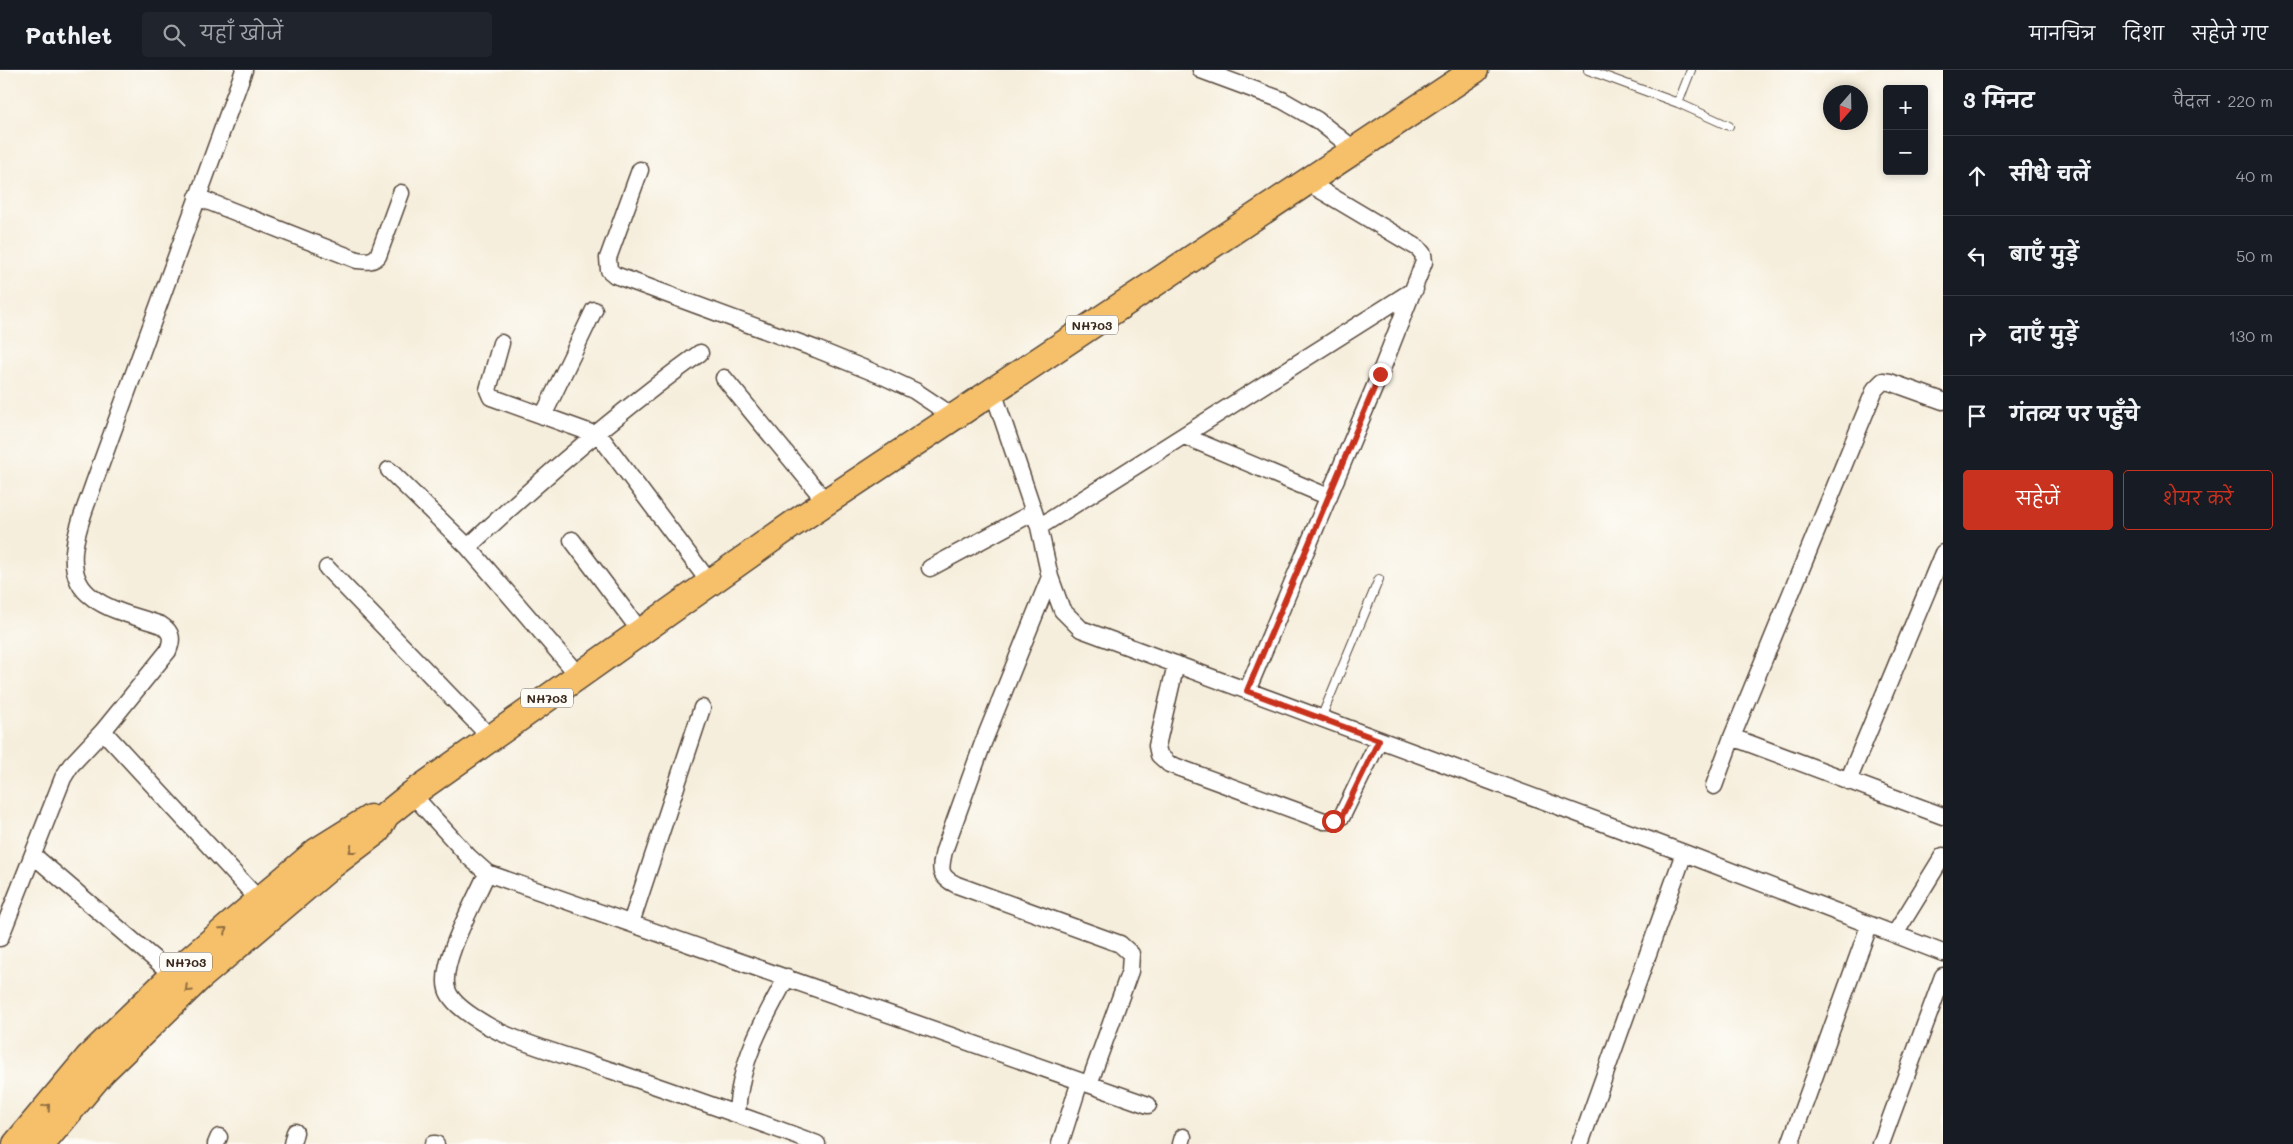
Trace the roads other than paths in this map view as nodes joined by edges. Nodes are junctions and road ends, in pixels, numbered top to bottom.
1 (244, 70) edge
2 (1201, 70) edge
3 (1475, 70) edge
4 (1588, 70) edge
5 (1691, 70) edge
6 (1225, 74) edge
7 (1678, 103) junction
8 (1729, 126) dead end
9 (1355, 150) junction
10 (640, 170) dead end
11 (1307, 182) junction
12 (401, 194) dead end
13 (197, 197) junction
14 (1415, 289) junction
15 (594, 310) dead end
16 (501, 343) dead end
17 (700, 353) dead end
18 (724, 378) dead end
19 (993, 391) junction
20 (1943, 401) edge
21 (543, 416) junction
22 (954, 417) junction
23 (596, 433) junction
24 (1184, 436) junction
25 (389, 470) dead end
26 (1329, 497) junction
27 (826, 502) junction
28 (1036, 519) junction
29 (572, 540) dead end
30 (468, 547) junction
31 (1943, 553) edge
32 (327, 568) dead end
33 (930, 568) dead end
34 (1050, 577) junction
35 (1379, 579) dead end
36 (710, 582) junction
37 (641, 632) junction
38 (1176, 664) junction
39 (578, 676) junction
40 (1247, 691) junction
41 (702, 708) dead end
42 (1321, 718) junction
43 (103, 731) junction
44 (1732, 737) junction
45 (491, 738) junction
46 (1379, 740) junction
47 (1848, 781) junction
48 (1714, 786) dead end
49 (412, 794) junction
50 (386, 815) junction
51 (1943, 816) edge
52 (1684, 853) junction
53 (33, 855) junction
54 (1943, 856) edge
55 (488, 873) junction
56 (259, 900) junction
57 (631, 923) junction
58 (1869, 926) junction
59 (1895, 934) junction
60 (0, 938) edge
61 (1943, 953) edge
62 (173, 974) junction
63 (1943, 976) edge
64 (787, 977) junction
65 (1084, 1082) junction
66 (1148, 1105) dead end
67 (738, 1114) junction
68 (16, 1144) edge
69 (42, 1144) edge
70 (817, 1144) edge
71 (1060, 1144) edge
72 (1580, 1144) edge
73 (1790, 1144) edge
74 (1881, 1144) edge

1 - 13 street
2 - 6 street
3 - 9 highway, NH703
4 - 7 lane
5 - 7 lane
6 - 9 street
7 - 8 lane
9 - 11 highway, NH703
10 - 22 street
11 - 14 street
11 - 19 highway, NH703
12 - 13 street
13 - 43 street
14 - 24 street
14 - 26 street
15 - 21 street
16 - 21 street
17 - 23 street
18 - 27 street
19 - 22 highway, NH703
19 - 28 street
20 - 44 street
21 - 23 street
22 - 27 highway, NH703
23 - 30 street
23 - 36 street
24 - 26 street
24 - 28 street
25 - 30 street
26 - 40 street
27 - 36 highway, NH703
28 - 33 street
28 - 34 street
29 - 37 street
30 - 39 street
31 - 47 street
32 - 45 street
34 - 38 street
34 - 65 street
35 - 42 lane
36 - 37 highway, NH703
37 - 39 highway, NH703
38 - 40 street
38 - 46 street
39 - 45 highway, NH703
40 - 42 street
41 - 57 street
42 - 46 street
43 - 53 street
43 - 56 street
44 - 47 street
44 - 48 street
45 - 49 highway, NH703
46 - 52 street
47 - 51 street
49 - 50 highway, NH703
49 - 55 street
50 - 56 highway, NH703
50 -> 69 highway, NH703
52 - 58 street
52 - 72 street
53 - 60 street
53 - 62 street
54 - 59 street
55 - 57 street
55 - 67 street
62 -> 56 highway, NH703
57 - 64 street
58 - 59 street
58 - 73 street
59 - 61 street
68 -> 62 highway, NH703
63 - 74 street
64 - 65 street
64 - 67 street
65 - 66 street
65 - 71 street
67 - 70 street

